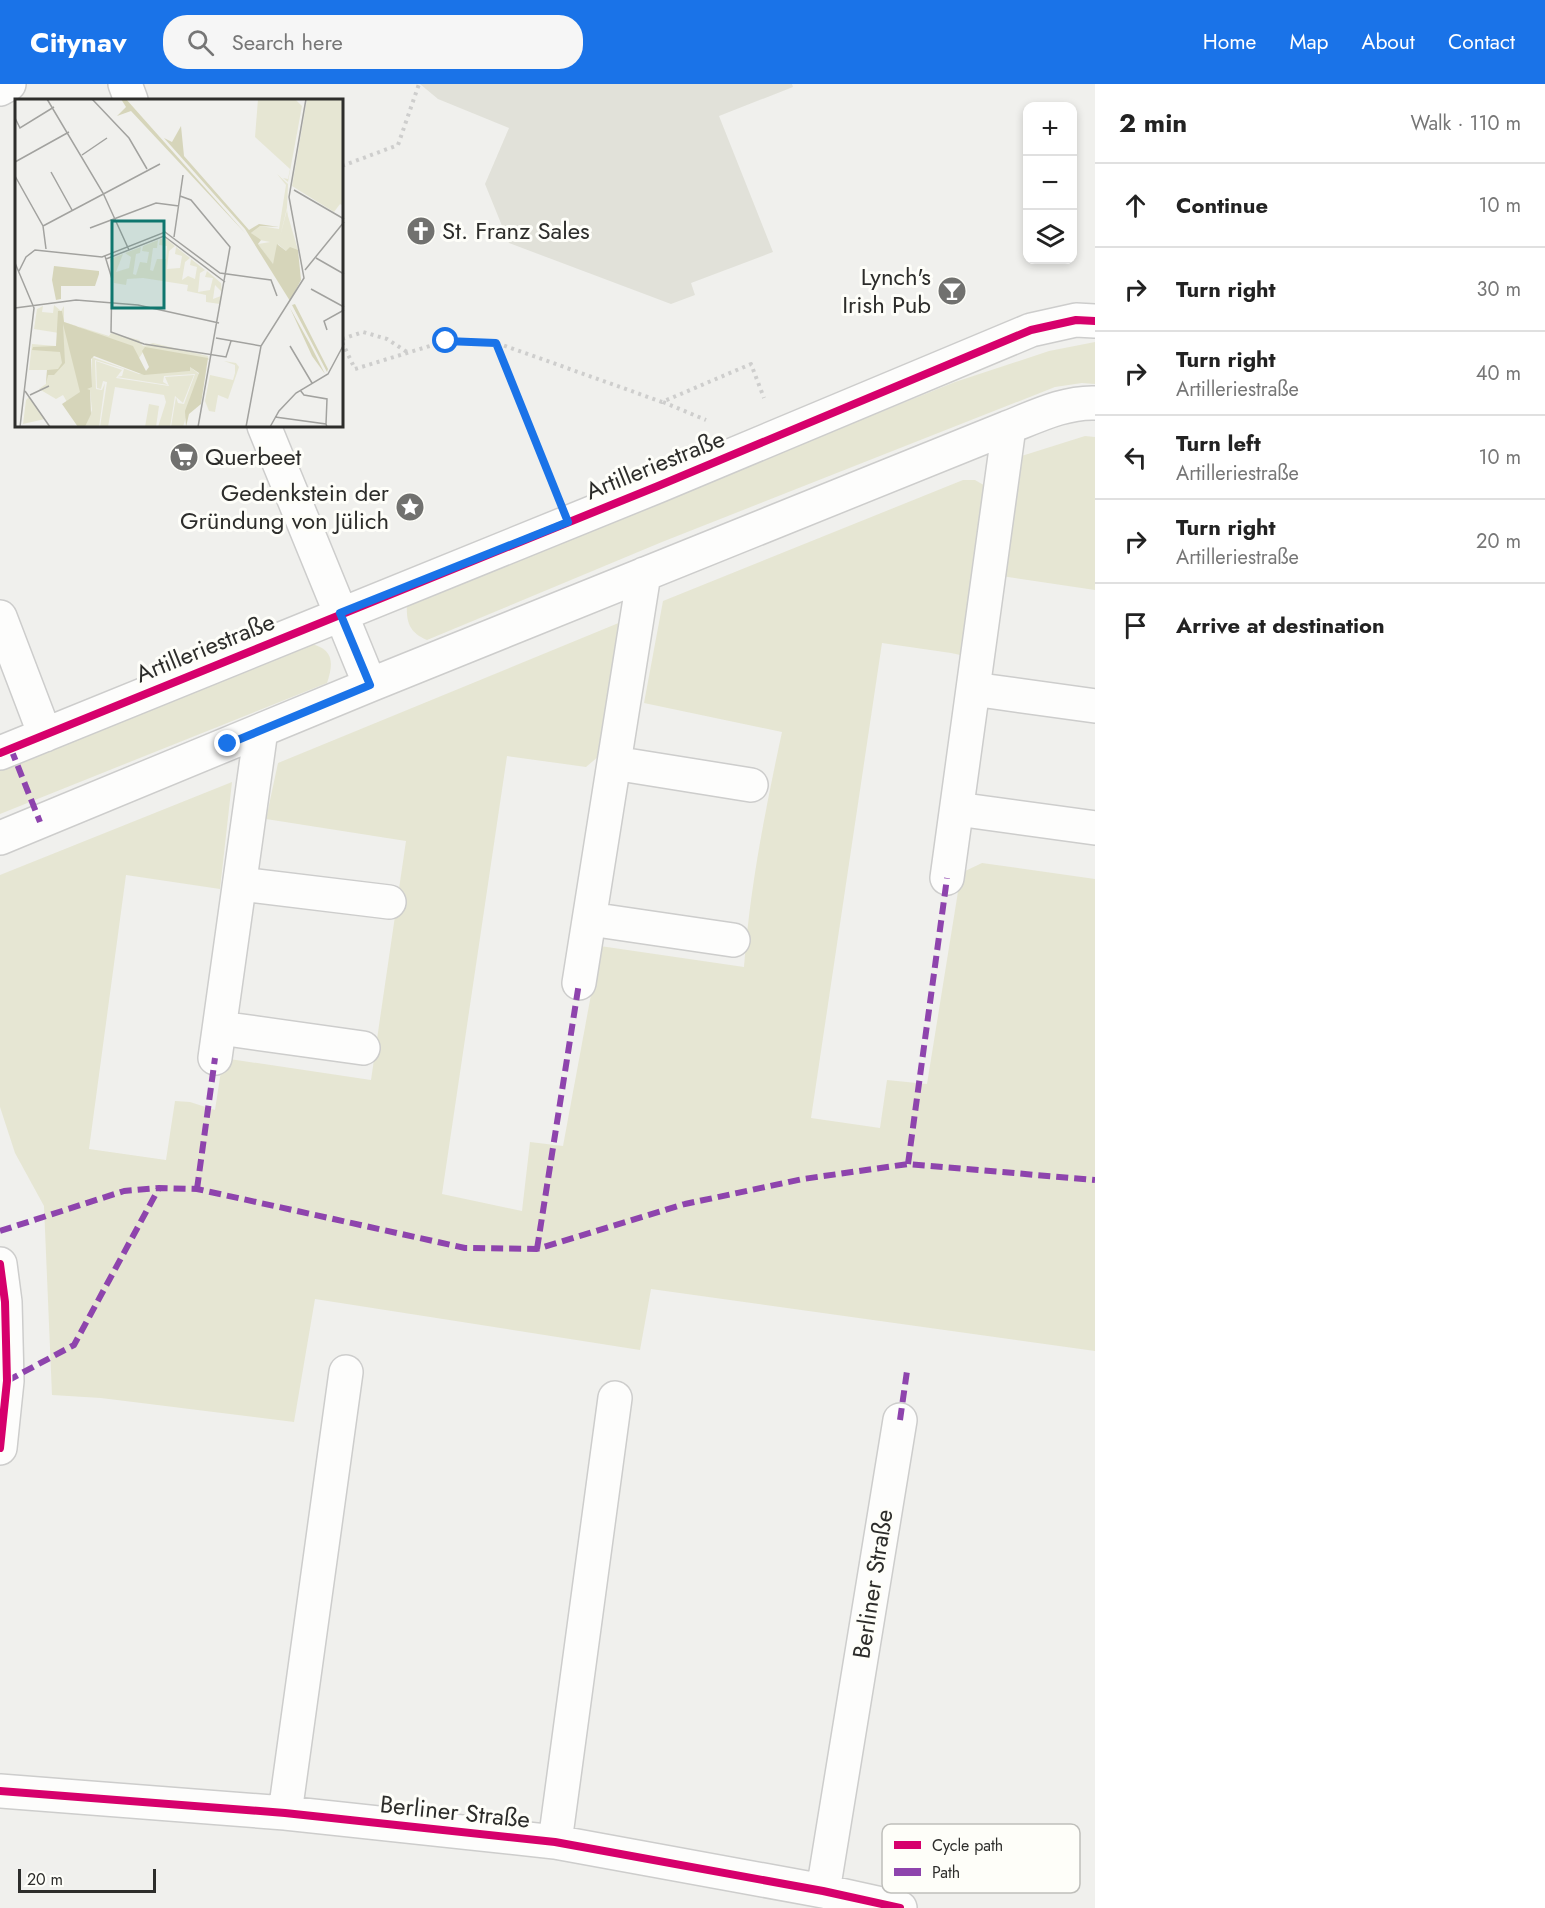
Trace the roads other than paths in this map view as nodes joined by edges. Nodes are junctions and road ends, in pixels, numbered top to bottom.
1 (9, 84) edge
2 (124, 84) edge
3 (0, 89) edge
4 (131, 99) edge
5 (1095, 321) edge
6 (1095, 403) edge
7 (1009, 427) junction
8 (265, 428) edge
9 (645, 574) junction
10 (340, 613) junction
11 (0, 617) edge
12 (370, 685) junction
13 (973, 689) junction
14 (1095, 706) edge
15 (261, 730) junction
16 (45, 735) junction
17 (0, 753) edge
18 (614, 763) junction
19 (751, 785) dead end
20 (957, 809) junction
21 (1095, 828) edge
22 (0, 838) edge
23 (947, 878) dead end
24 (240, 884) junction
25 (389, 903) dead end
26 (590, 919) junction
27 (733, 940) dead end
28 (579, 983) dead end
29 (363, 1048) dead end
30 (0, 1264) edge
31 (346, 1372) dead end
32 (615, 1398) dead end
33 (900, 1420) dead end
34 (0, 1448) edge
35 (0, 1791) edge
36 (285, 1813) junction
37 (555, 1842) junction
38 (823, 1891) junction
39 (900, 1908) edge

1 - 3 street
2 - 4 street
5 - 10 street, Artilleriestraße
6 - 7 street
7 - 9 street
7 - 13 street
8 - 10 street
9 - 12 street
9 - 18 street
10 - 12 street
10 - 16 street, Artilleriestraße
11 - 16 street
12 - 15 street
13 - 14 street
13 - 20 street
15 - 22 street
15 - 24 street
16 - 17 street, Artilleriestraße
18 - 19 street
18 - 26 street
20 - 21 street
20 - 23 street
24 - 25 street
24 - 29 street
26 - 27 street
26 - 28 street
30 - 34 street
31 - 36 street
32 - 37 street, Berliner Straße
33 - 38 street, Berliner Straße
35 - 36 street, Berliner Straße
36 - 37 street, Berliner Straße
37 - 38 street, Berliner Straße
38 - 39 street, Berliner Straße

